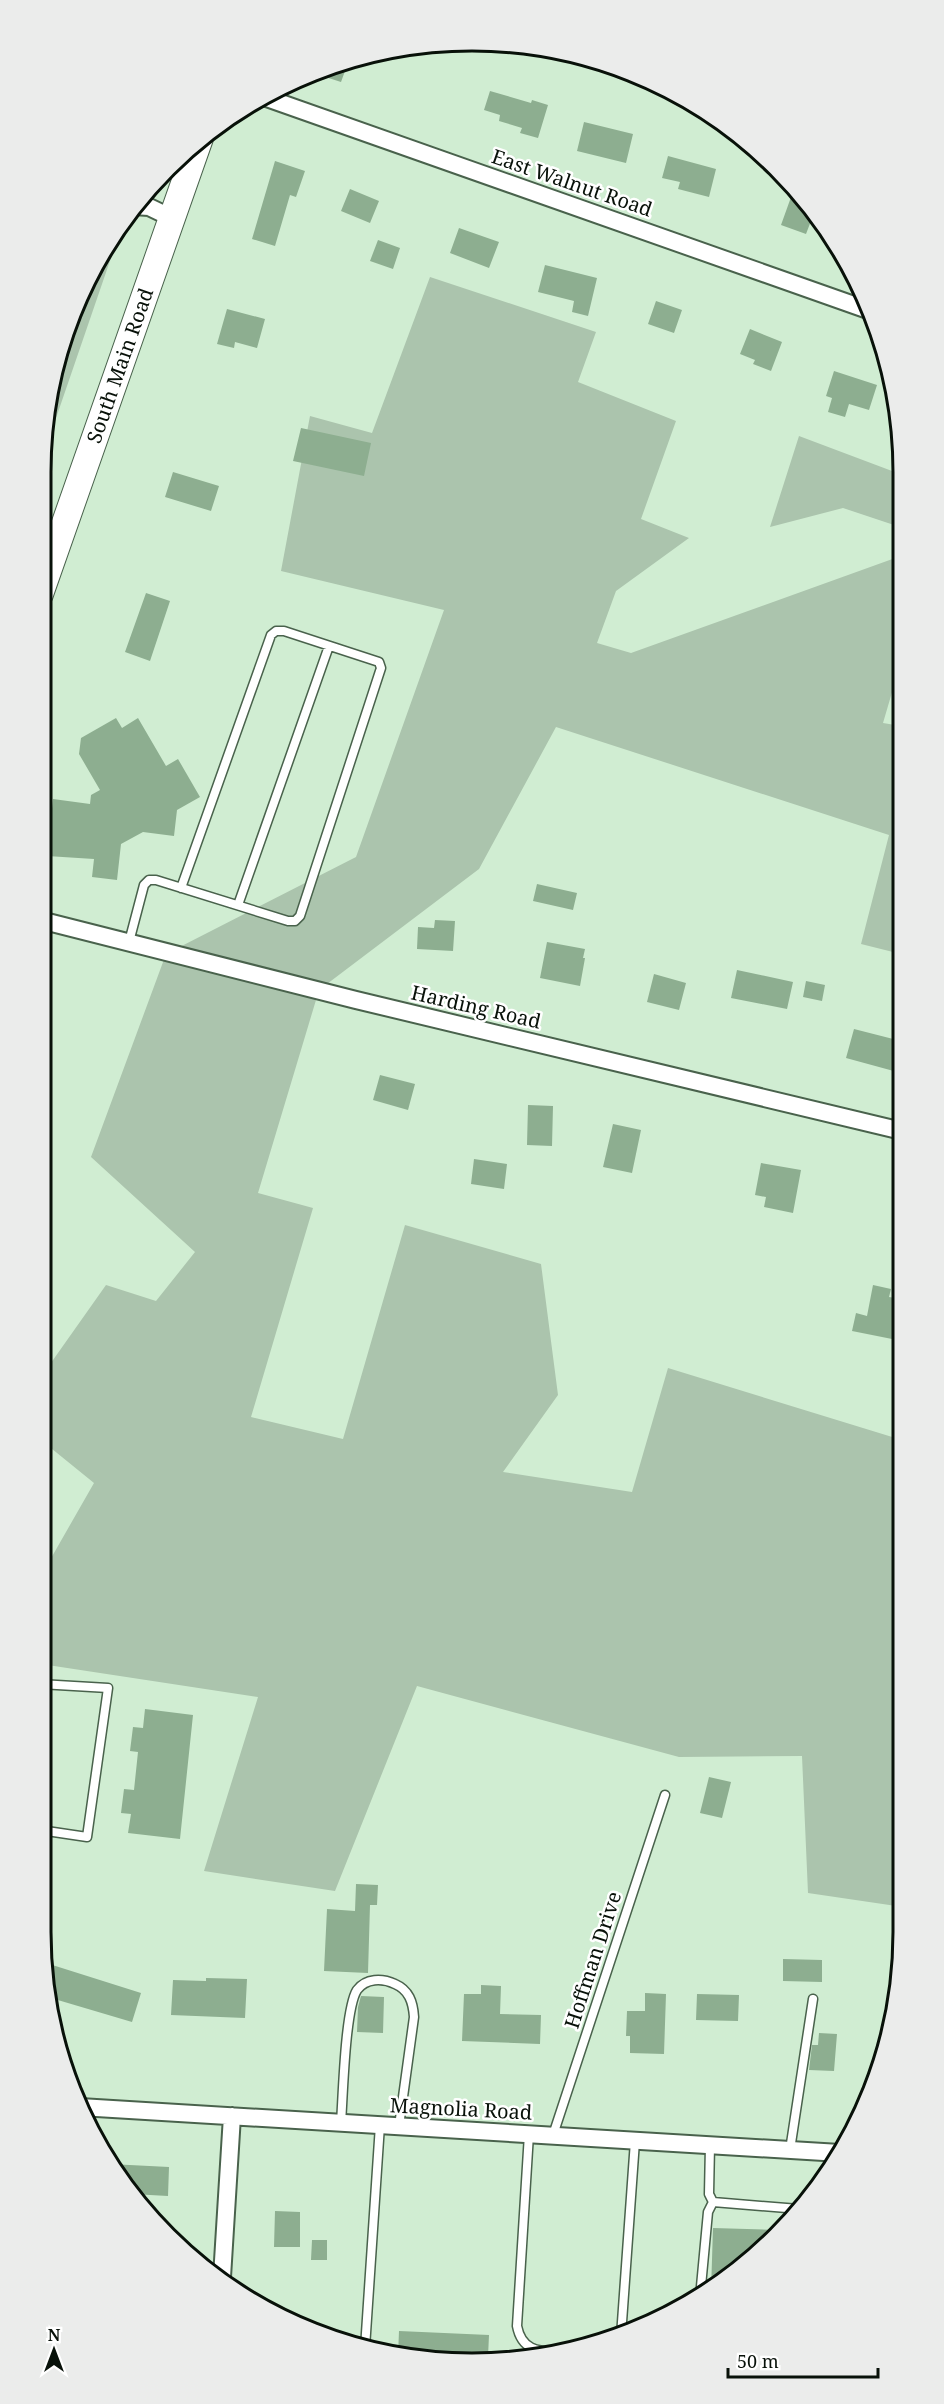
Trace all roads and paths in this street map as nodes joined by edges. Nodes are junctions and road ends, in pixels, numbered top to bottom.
1 (274, 101) edge
2 (194, 155) edge
3 (145, 207) edge
4 (172, 218) junction
5 (859, 306) edge
6 (51, 563) edge
7 (329, 646) junction
8 (181, 888) junction
9 (238, 905) junction
10 (51, 923) edge
11 (129, 942) junction
12 (893, 1129) edge
13 (51, 1685) edge
14 (665, 1795) dead end
15 (51, 1832) edge
16 (813, 1999) dead end
17 (89, 2108) edge
18 (232, 2116) junction
19 (341, 2123) junction
20 (380, 2125) junction
21 (399, 2126) junction
22 (529, 2134) junction
23 (553, 2135) junction
24 (635, 2141) junction
25 (710, 2145) junction
26 (790, 2150) junction
27 (830, 2152) edge
28 (713, 2202) junction
29 (790, 2208) edge
30 (222, 2271) edge
31 (701, 2285) edge
32 (622, 2325) edge
33 (366, 2340) edge
34 (532, 2348) edge

1 - 5 street, East Walnut Road
2 - 4 main road, South Main Road
3 - 4 street
4 - 6 main road, South Main Road
7 - 8 lane
7 - 9 lane
7 - 9 lane
8 - 9 lane
8 - 11 lane
10 - 11 street, Harding Road
11 - 12 street, Harding Road
13 - 15 lane
14 - 23 lane, Hoffman Drive
16 - 26 lane
17 - 18 street, Magnolia Road
18 - 19 street, Magnolia Road
18 - 30 street
19 - 20 street, Magnolia Road
19 - 21 lane
20 - 21 street, Magnolia Road
20 - 33 lane
21 - 22 street, Magnolia Road
22 - 23 street, Magnolia Road
22 - 34 lane
23 - 24 street, Magnolia Road
24 - 25 street, Magnolia Road
24 - 32 lane
25 - 26 street, Magnolia Road
25 - 28 lane
26 - 27 street, Magnolia Road
28 - 29 lane
28 - 31 lane

